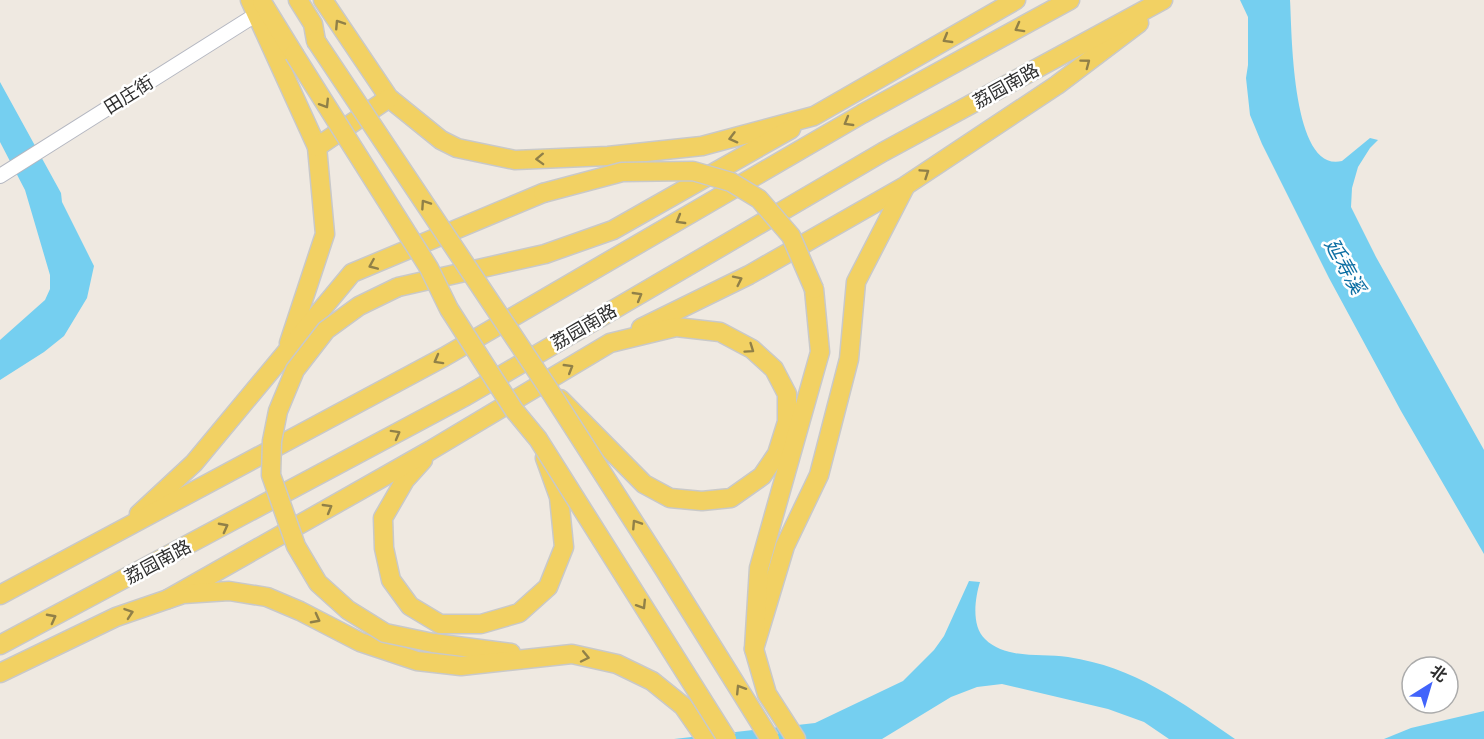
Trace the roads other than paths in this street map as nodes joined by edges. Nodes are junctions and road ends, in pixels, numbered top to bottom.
1 (298, 0) edge
2 (323, 0) edge
3 (1016, 0) edge
4 (1070, 0) edge
5 (1163, 0) edge
6 (1170, 0) edge
7 (256, 5) edge
8 (389, 98) junction
9 (814, 116) junction
10 (317, 147) junction
11 (0, 176) edge
12 (905, 186) junction
13 (610, 343) junction
14 (286, 352) junction
15 (546, 385) junction
16 (538, 439) junction
17 (431, 450) junction
18 (118, 533) junction
19 (0, 595) edge
20 (168, 599) junction
21 (0, 645) edge
22 (754, 648) junction
23 (540, 657) junction
24 (0, 673) edge
25 (704, 736) edge
26 (727, 739) edge
27 (770, 739) edge
28 (796, 739) edge

15 -> 1 main road, bridge
8 -> 2 main road
3 -> 9 main road
4 -> 18 main road
21 -> 5 main road, 荔园南路
12 -> 6 main road
7 - 10 main road
7 - 11 street, 田庄街
7 -> 16 main road, bridge
9 -> 8 main road
8 - 10 main road
9 - 23 main road, bridge
10 - 14 main road
13 -> 12 main road
12 - 22 main road
13 -> 15 main road, bridge
17 -> 13 main road
14 - 18 main road
22 -> 14 main road, bridge
27 -> 15 main road, bridge
16 - 17 main road, bridge
16 -> 26 main road, bridge
20 -> 17 main road
18 - 19 main road
20 -> 23 main road
24 -> 20 main road
22 - 28 main road
23 -> 25 main road

